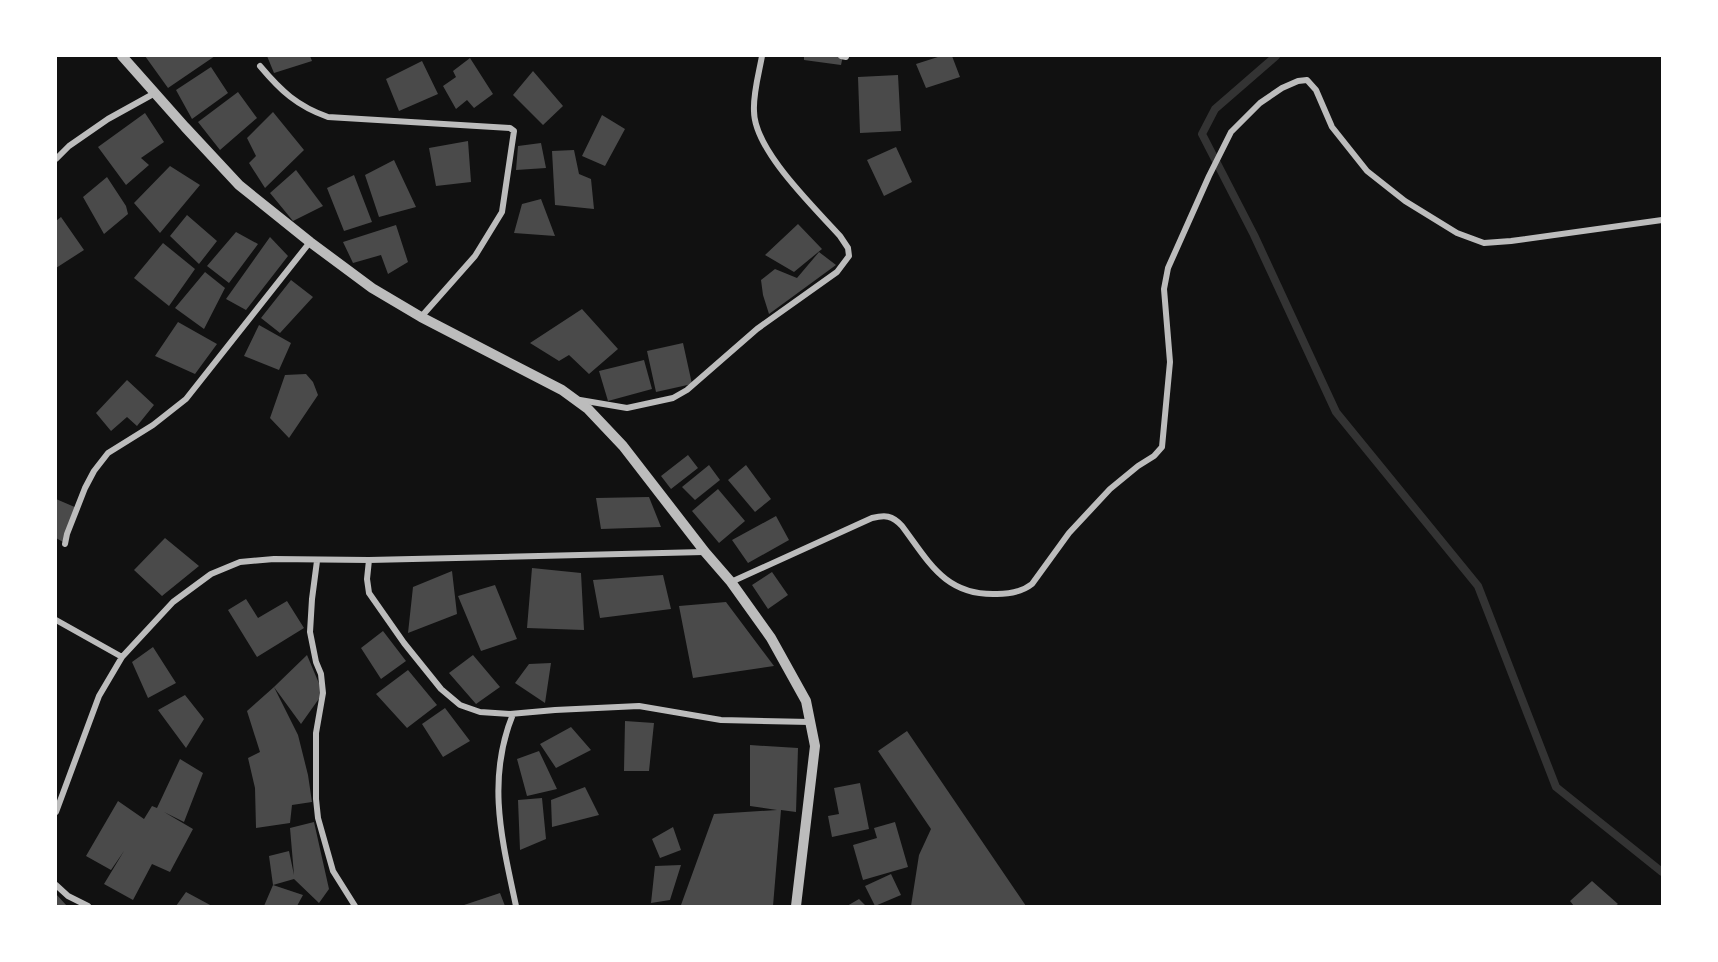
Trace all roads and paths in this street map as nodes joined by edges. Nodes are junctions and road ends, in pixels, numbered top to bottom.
1 (122, 56) edge
2 (762, 56) edge
3 (260, 66) dead end
4 (155, 93) junction
5 (56, 159) edge
6 (1662, 220) edge
7 (310, 242) junction
8 (421, 317) junction
9 (574, 398) junction
10 (65, 544) dead end
11 (705, 552) junction
12 (369, 560) junction
13 (317, 561) junction
14 (731, 582) junction
15 (56, 620) edge
16 (122, 657) junction
17 (513, 714) junction
18 (811, 722) junction
19 (56, 812) edge
20 (56, 885) edge
21 (88, 906) edge
22 (355, 906) edge
23 (516, 906) edge
24 (796, 906) edge

1 - 4 street
2 - 9 street
3 - 8 street
4 - 5 street
4 - 7 street
6 - 14 street
7 - 8 street
7 - 10 street
8 - 9 street
9 - 11 street
11 - 12 street
11 - 14 street
12 - 13 street
12 - 17 street
13 - 16 street
13 - 22 street
14 - 18 street
15 - 16 street
16 - 19 street
17 - 18 street
17 - 23 street
18 - 24 street
20 - 21 street

